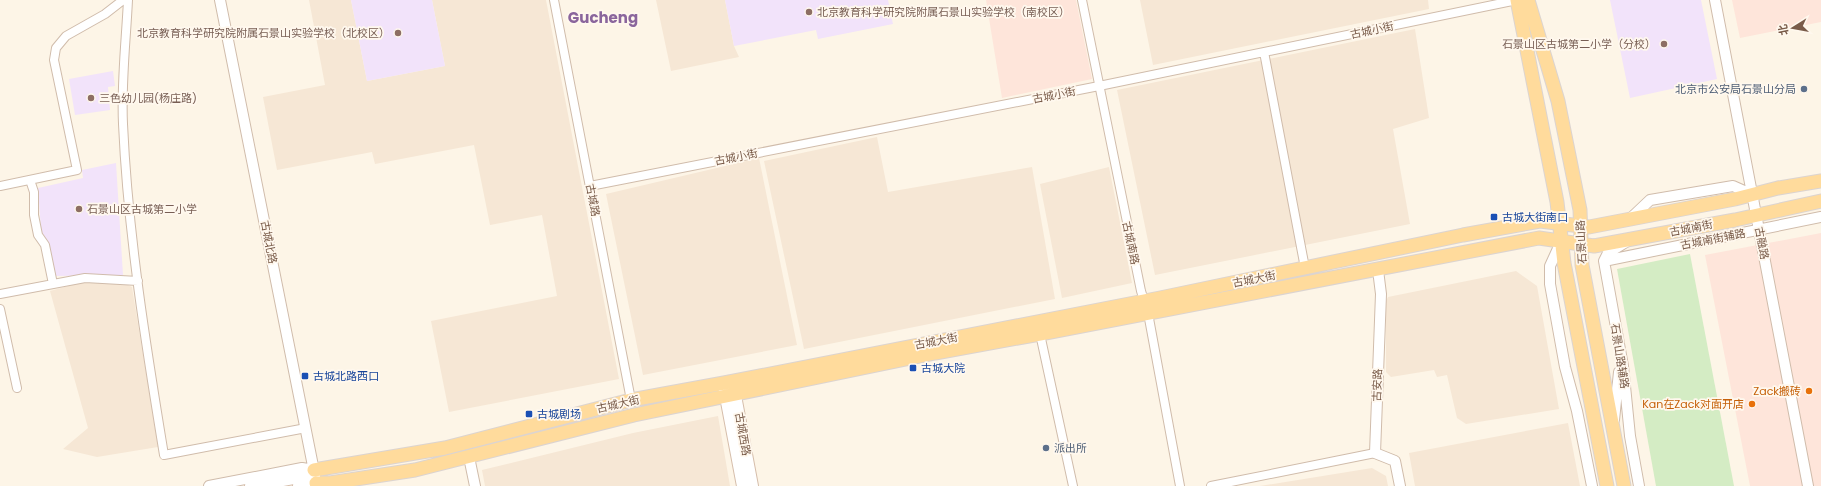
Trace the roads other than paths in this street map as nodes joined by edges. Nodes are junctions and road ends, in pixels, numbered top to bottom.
1 (123, 0) edge
2 (128, 0) edge
3 (220, 0) edge
4 (554, 0) edge
5 (1082, 0) edge
6 (1517, 0) edge
7 (1528, 0) edge
8 (1715, 0) edge
9 (1264, 52) junction
10 (1099, 86) junction
11 (30, 180) junction
12 (1821, 181) edge
13 (0, 186) edge
14 (590, 186) junction
15 (1751, 194) junction
16 (1821, 202) edge
17 (1756, 215) junction
18 (1821, 217) edge
19 (1559, 223) junction
20 (1580, 226) junction
21 (1759, 230) junction
22 (1630, 240) junction
23 (1561, 242) junction
24 (1581, 245) junction
25 (1604, 261) junction
26 (1305, 268) junction
27 (1378, 270) junction
28 (138, 281) junction
29 (54, 284) junction
30 (0, 294) edge
31 (1147, 306) junction
32 (0, 309) edge
33 (1040, 334) junction
34 (1618, 344) junction
35 (728, 382) junction
36 (17, 388) dead end
37 (731, 395) junction
38 (631, 400) junction
39 (306, 428) junction
40 (1614, 428) junction
41 (1375, 453) junction
42 (469, 457) junction
43 (314, 470) junction
44 (316, 484) junction
45 (209, 486) edge
46 (251, 486) edge
47 (299, 486) edge
48 (475, 486) edge
49 (743, 486) edge
50 (752, 486) edge
51 (1073, 486) edge
52 (1180, 486) edge
53 (1211, 486) edge
54 (1400, 486) edge
55 (1592, 486) edge
56 (1606, 486) edge
57 (1624, 486) edge
58 (1639, 486) edge
59 (1808, 486) edge

1 - 11 street
2 - 28 street
3 - 39 street, 古城北路
4 - 14 street, 古城路
5 - 10 street, 古城南路
6 - 9 street, 古城小街
6 - 19 main road, 石景山路
7 - 20 main road, 石景山路
8 - 15 street, 古融路
9 - 10 street, 古城小街
9 - 26 street
10 - 14 street, 古城小街
10 - 31 street, 古城南路
11 - 13 street
11 - 29 street
12 - 15 main road, 古城南街
14 - 38 street, 古城路
15 - 17 street, 古融路
15 - 20 main road, 古城南街
16 - 17 main road, 古城南街
17 - 21 street, 古融路
17 - 22 main road, 古城南街
18 - 21 street, 古城南街辅路
19 - 20 main road, 古城南街
19 - 23 main road, 石景山路
19 - 26 main road, 古城大街
20 - 24 main road, 石景山路
21 - 25 street, 古城南街辅路
21 - 59 street, 古融路
22 - 24 main road, 古城南街
22 - 25 street
23 - 24 main road, 古城南街
23 - 27 main road, 古城大街
23 - 55 street
23 - 56 main road, 石景山路
24 - 40 main road, 石景山路
25 - 34 street, 石景山路辅路
26 - 31 main road, 古城大街
27 - 31 main road, 古城大街
27 - 41 street, 古安路
28 - 29 street
28 - 39 street
29 - 30 street
31 - 33 main road, 古城大街
31 - 35 main road, 古城大街
31 - 52 street, 古城南路
32 - 36 street
33 - 37 main road, 古城大街
33 - 51 street
34 - 40 street
34 - 58 street, 石景山路辅路
35 - 37 main road, 古城西路
35 - 38 main road, 古城大街
37 - 42 main road, 古城大街
37 - 49 main road, 古城西路
37 - 50 main road, 古城西路
38 - 43 main road, 古城大街
39 - 43 street, 古城北路
40 - 57 main road, 石景山路
41 - 53 street
41 - 54 street
42 - 44 main road, 古城大街
42 - 48 street
43 - 44 street, 古城北路
43 - 45 street
43 - 46 main road
44 - 47 main road

